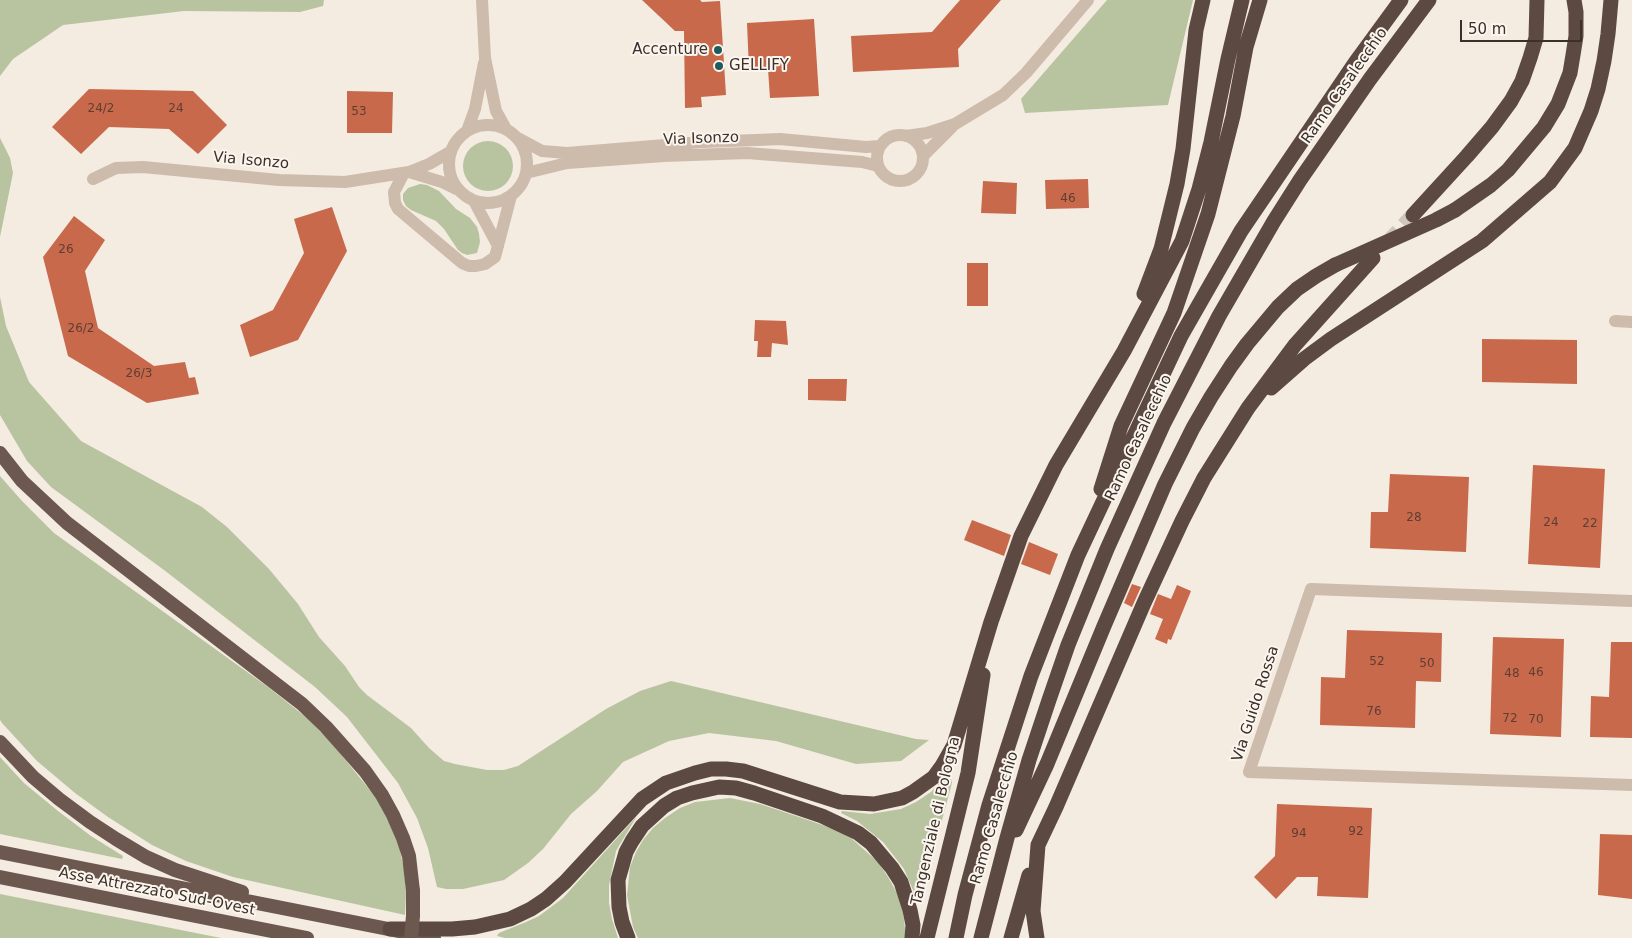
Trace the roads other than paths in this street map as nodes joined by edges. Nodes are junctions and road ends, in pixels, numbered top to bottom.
1 (482, 0) edge
2 (1088, 0) edge
3 (1203, 0) edge
4 (1242, 0) edge
5 (1260, 0) edge
6 (1402, 0) edge
7 (1429, 0) edge
8 (1537, 0) edge
9 (1574, 0) edge
10 (1611, 0) edge
11 (485, 58) junction
12 (955, 124) junction
13 (506, 129) junction
14 (467, 131) junction
15 (906, 136) junction
16 (516, 137) junction
17 (880, 146) junction
18 (450, 152) junction
19 (923, 156) junction
20 (878, 166) junction
21 (407, 173) junction
22 (526, 173) junction
23 (93, 180) dead end
24 (456, 188) junction
25 (511, 196) junction
26 (474, 202) junction
27 (1413, 215) tunnel mouth
28 (497, 249) junction
29 (1373, 258) dead end
30 (1615, 322) dead end
31 (1632, 322) edge
32 (1124, 351) junction
33 (1248, 408) junction
34 (0, 453) edge
35 (1078, 555) junction
36 (1632, 601) edge
37 (991, 622) junction
38 (0, 742) edge
39 (1632, 785) edge
40 (1038, 845) junction
41 (0, 852) edge
42 (999, 868) junction
43 (0, 877) edge
44 (298, 910) junction
45 (390, 929) junction
46 (307, 938) edge
47 (411, 938) edge
48 (434, 938) edge
49 (628, 938) edge
50 (912, 938) edge
51 (926, 938) edge
52 (956, 938) edge
53 (981, 938) edge
54 (1011, 938) edge
55 (1037, 938) edge

1 - 11 street
2 - 12 street
3 - 32 highway
4 - 32 highway
5 - 35 highway
6 - 35 highway, Ramo Casalecchio
7 - 42 highway, Ramo Casalecchio
8 - 27 highway
9 - 42 highway, bridge
10 - 33 highway
11 - 13 street
11 - 14 street
12 - 15 street
12 - 19 street
13 - 14 street
13 - 16 street
14 - 18 street
15 - 17 street
15 - 19 street
16 - 17 street, Via Isonzo
16 - 22 street
17 - 20 street
18 - 21 street
18 - 24 street
19 - 20 street
20 - 22 street, Via Isonzo
21 - 23 street, Via Isonzo
21 - 24 street
21 - 28 street
22 - 25 street
24 - 26 street
25 - 26 street
25 - 28 street
26 - 28 street
29 - 33 highway
30 - 31 street
32 - 37 highway
33 - 40 highway
34 - 47 highway, bridge
35 - 52 highway, Ramo Casalecchio
36 - 39 street, Via Guido Rossa
37 - 45 highway
37 - 51 highway, Tangenziale di Bologna
38 - 44 highway
40 - 54 highway
40 - 55 highway
41 - 44 highway, Asse Attrezzato Sud-Ovest
42 - 53 highway, Ramo Casalecchio
43 - 46 highway, Asse Attrezzato Sud-Ovest
44 - 45 highway
45 - 48 highway
49 - 50 highway

